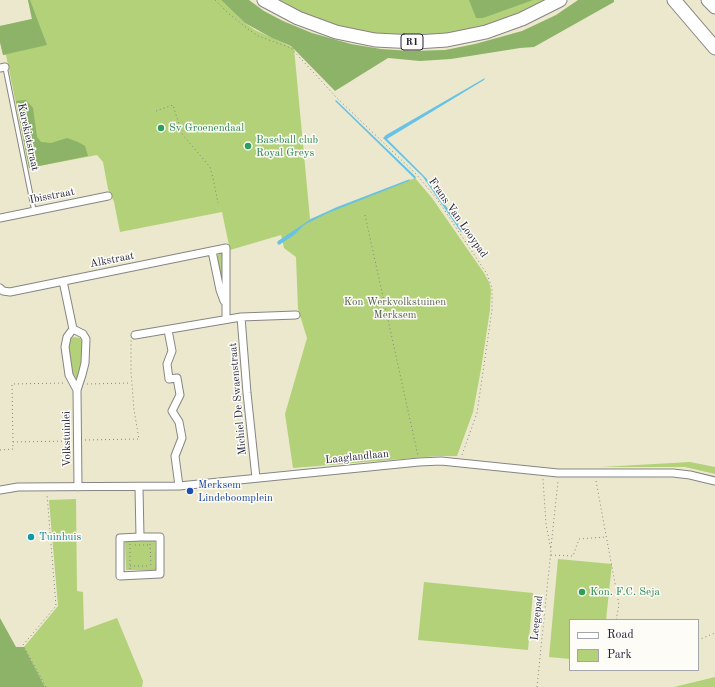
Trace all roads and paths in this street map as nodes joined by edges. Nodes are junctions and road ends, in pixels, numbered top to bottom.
1 (215, 0) edge
2 (264, 0) edge
3 (560, 0) edge
4 (674, 0) edge
5 (709, 0) edge
6 (715, 7) edge
7 (715, 48) edge
8 (2, 67) edge
9 (156, 111) dead end
10 (108, 196) dead end
11 (218, 203) dead end
12 (34, 211) junction
13 (365, 215) dead end
14 (0, 218) edge
15 (212, 251) junction
16 (63, 281) junction
17 (1, 290) edge
18 (225, 303) junction
19 (296, 315) dead end
20 (241, 317) junction
21 (226, 319) junction
22 (73, 329) junction
23 (168, 330) junction
24 (135, 335) joint
25 (132, 383) junction
26 (76, 386) junction
27 (78, 440) junction
28 (13, 442) junction
29 (0, 450) edge
30 (419, 462) junction
31 (459, 463) junction
32 (543, 472) junction
33 (594, 472) junction
34 (558, 473) junction
35 (256, 478) junction
36 (715, 481) edge
37 (179, 486) junction
38 (78, 487) junction
39 (139, 487) junction
40 (46, 488) junction
41 (0, 490) edge
42 (606, 537) junction
43 (140, 538) junction
44 (551, 550) junction
45 (550, 555) junction
46 (130, 566) junction
47 (151, 566) junction
48 (151, 575) junction
49 (130, 576) junction
50 (616, 619) edge
51 (715, 633) edge
52 (699, 640) edge
53 (46, 687) edge
54 (537, 687) edge

1 - 31 path, Frans Van Looypad
2 - 3 highway, R1
4 - 7 highway
5 - 6 highway
8 - 12 lane, Karekietstraat
9 - 11 path
10 - 12 street, Ibisstraat
12 - 14 street, Ibisstraat
13 - 30 path
15 - 16 street, Alkstraat
15 - 18 street
15 - 18 street, Alkstraat
16 - 17 street, Alkstraat
16 - 22 street
18 - 21 street
19 - 20 street
20 - 21 street
20 - 35 street, Michiel De Swaenstraat
21 - 23 street
22 - 26 street, Volkstuinlei
22 - 26 street, Volkstuinlei
23 - 24 street
23 - 37 street
24 - 25 path
25 - 26 path
25 - 27 path
26 - 27 street, Volkstuinlei
26 - 28 path
27 - 28 path
27 - 38 street, Volkstuinlei
28 - 29 path
30 - 31 street, Laaglandlaan
30 - 35 street, Laaglandlaan
31 - 32 street, Laaglandlaan
32 - 34 street, Laaglandlaan
32 - 44 path, Leegepad
33 - 34 street, Laaglandlaan
33 - 36 street, Laaglandlaan
33 - 42 path
34 - 44 path, Leegepad
35 - 37 street, Laaglandlaan
37 - 39 street, Laaglandlaan
38 - 39 street, Laaglandlaan
38 - 40 street, Laaglandlaan
39 - 43 street
40 - 41 street, Laaglandlaan
40 - 53 path
42 - 45 path
42 - 50 path
43 - 48 street
43 - 49 street
44 - 45 path, Leegepad
45 - 54 path, Leegepad
46 - 47 path
46 - 47 path
46 - 49 path
47 - 48 path
48 - 49 street
51 - 52 path

